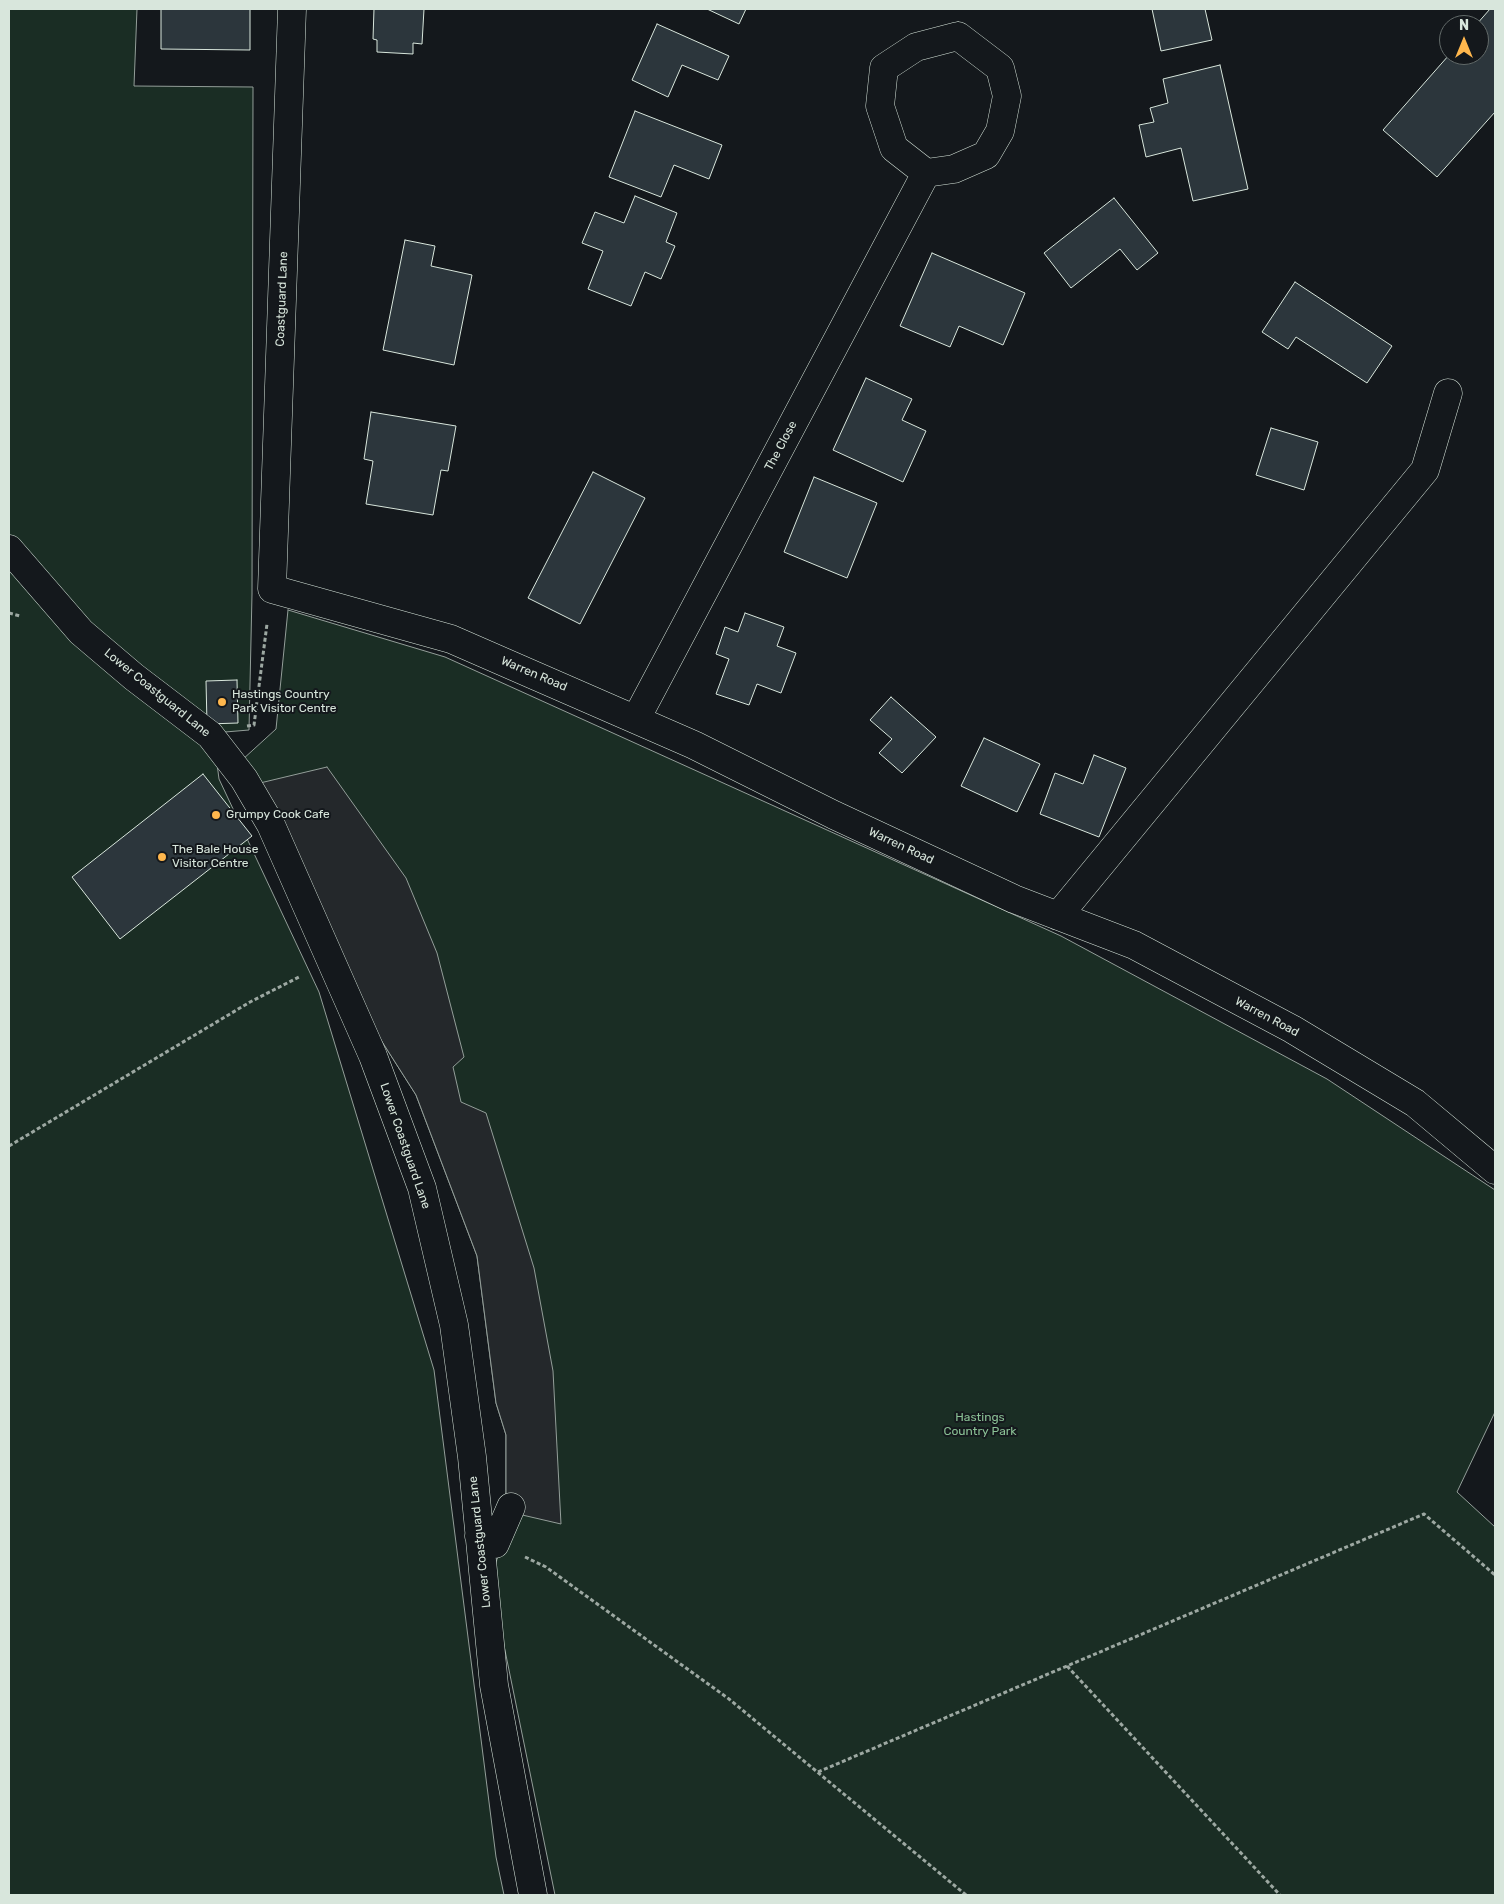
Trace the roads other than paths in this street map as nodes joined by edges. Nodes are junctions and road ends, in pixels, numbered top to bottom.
1 (292, 9) edge
2 (926, 173) junction
3 (1448, 393) dead end
4 (9, 549) edge
5 (272, 590) joint
6 (636, 719) junction
7 (1058, 916) junction
8 (1495, 1170) edge
9 (511, 1507) dead end
10 (487, 1540) junction
11 (533, 1895) edge

1 - 5 street, Coastguard Lane
2 - 2 street
2 - 6 street, The Close
3 - 7 street
4 - 10 street, Lower Coastguard Lane
5 - 6 street, Warren Road
6 - 7 street, Warren Road
7 - 8 street, Warren Road
9 - 10 street
10 - 11 street, Lower Coastguard Lane

